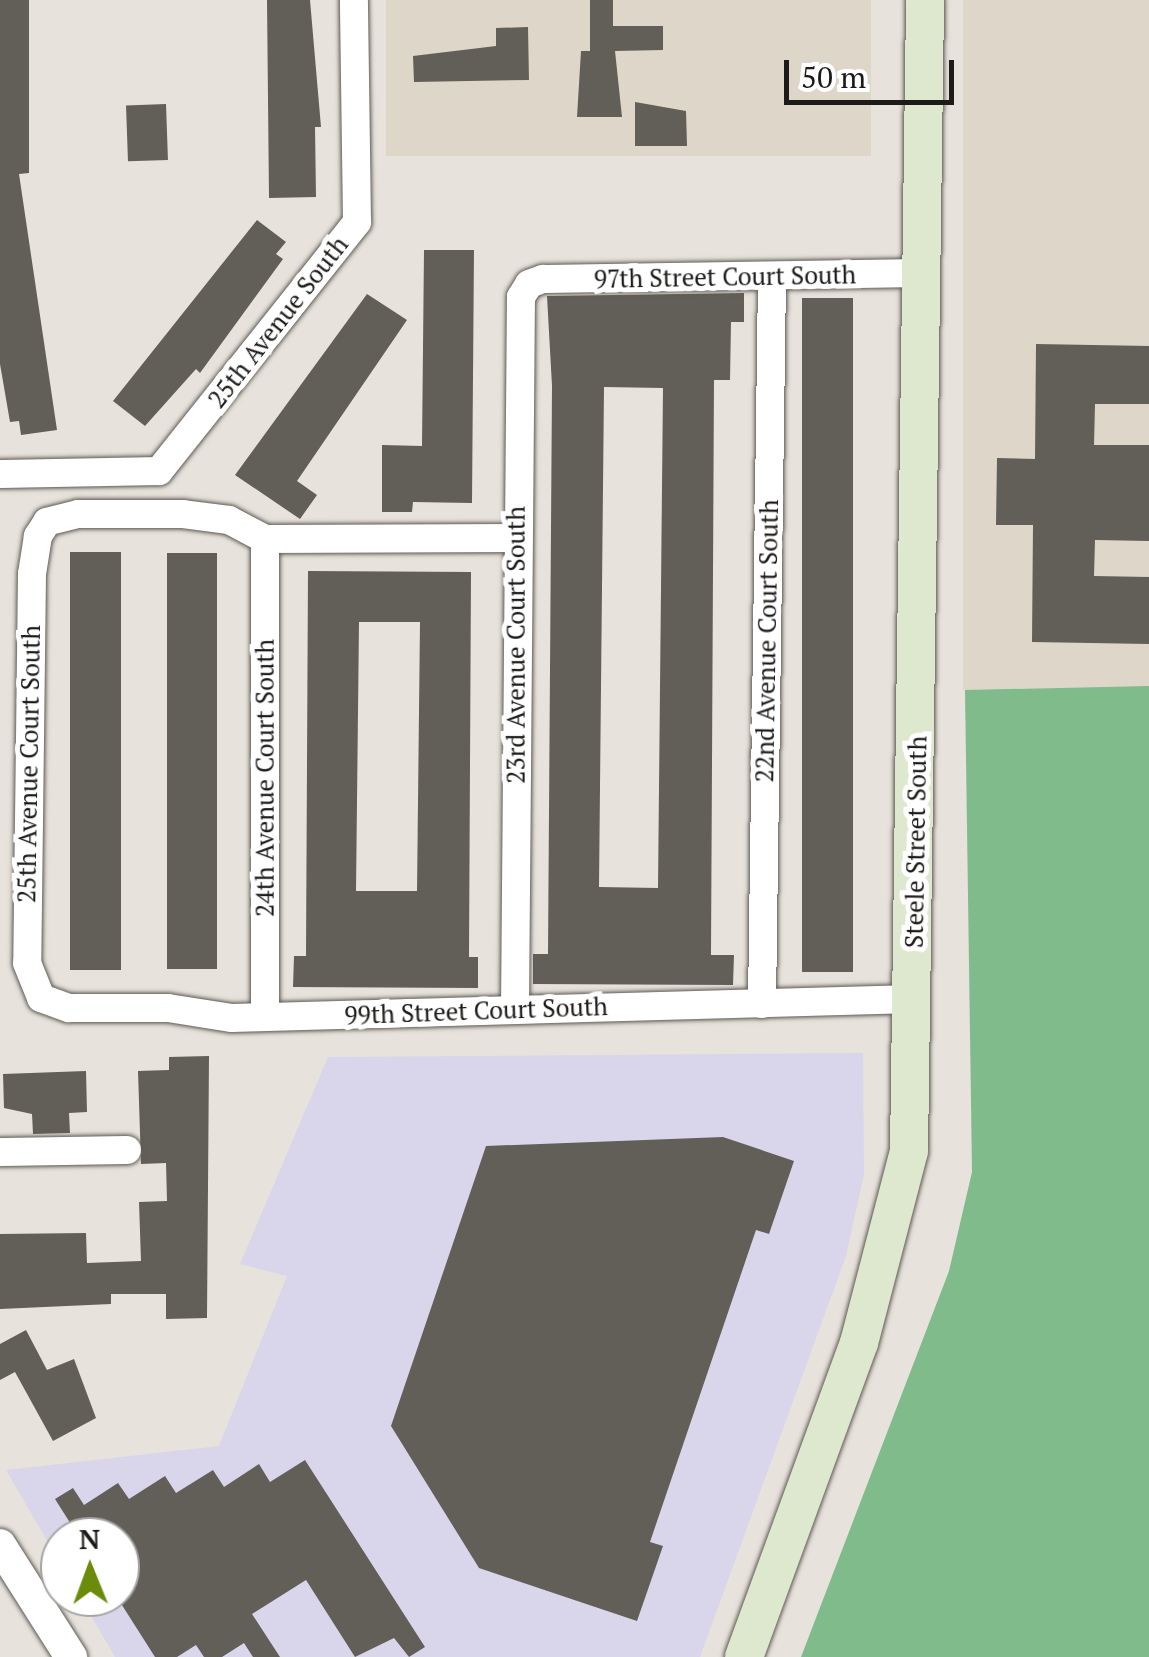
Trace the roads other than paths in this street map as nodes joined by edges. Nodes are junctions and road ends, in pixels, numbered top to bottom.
1 (354, 0) edge
2 (925, 0) edge
3 (922, 273) junction
4 (772, 278) junction
5 (529, 284) joint
6 (0, 474) edge
7 (516, 538) junction
8 (265, 539) junction
9 (41, 998) joint
10 (914, 999) junction
11 (762, 1004) junction
12 (515, 1009) junction
13 (265, 1017) junction
14 (127, 1150) dead end
15 (0, 1152) edge
16 (0, 1545) edge
17 (71, 1657) edge
18 (744, 1657) edge

1 - 6 street, 25th Avenue South
2 - 3 main road, Steele Street South
3 - 4 street, 97th Street Court South
3 - 10 main road, Steele Street South
4 - 5 street, 97th Street Court South
4 - 11 street, 22nd Avenue Court South
5 - 7 street, 23rd Avenue Court South
7 - 8 street
7 - 12 street, 23rd Avenue Court South
8 - 9 street, 25th Avenue Court South
8 - 13 street, 24th Avenue Court South
9 - 13 street, 99th Street Court South
10 - 11 street, 99th Street Court South
10 - 18 main road, Steele Street South
11 - 12 street, 99th Street Court South
12 - 13 street, 99th Street Court South
14 - 15 street
16 - 17 street

